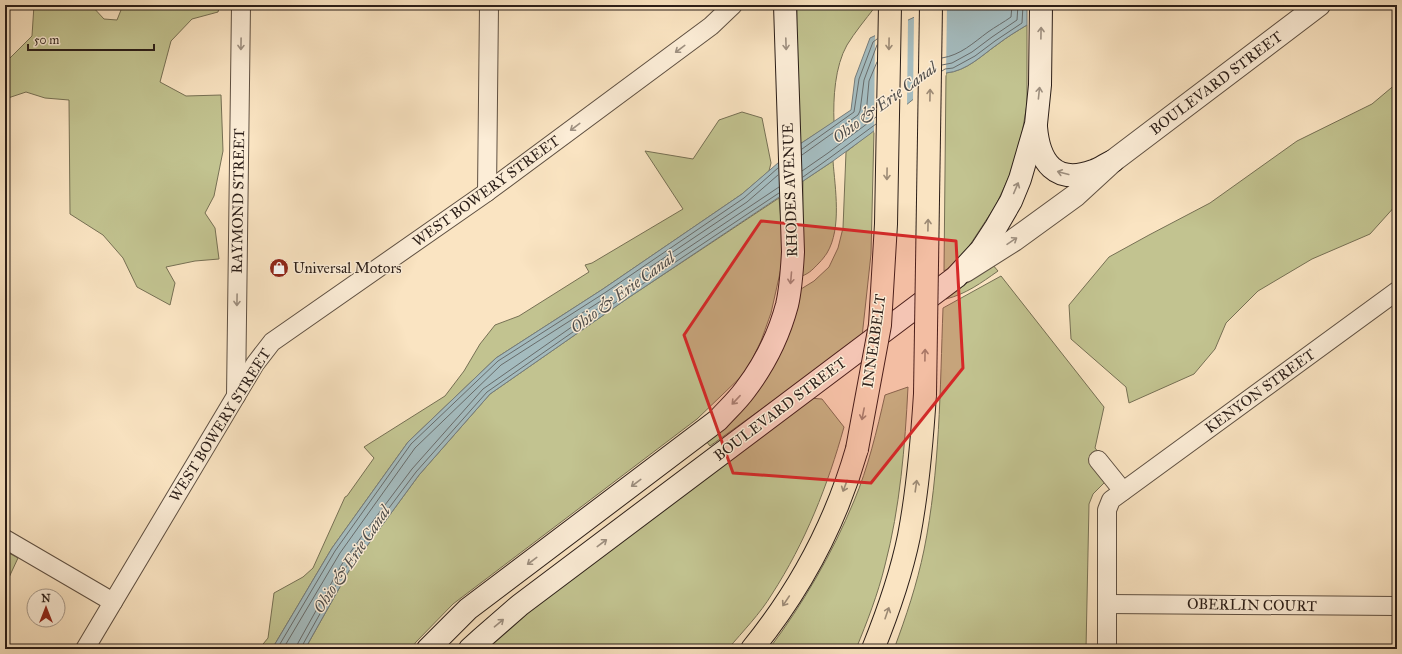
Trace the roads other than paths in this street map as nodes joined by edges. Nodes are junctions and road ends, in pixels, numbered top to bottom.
1 (241, 5) edge
2 (489, 5) edge
3 (733, 5) edge
4 (785, 5) edge
5 (890, 5) edge
6 (931, 5) edge
7 (1041, 5) edge
8 (1319, 5) edge
9 (1036, 124) junction
10 (1113, 161) junction
11 (487, 192) junction
12 (956, 277) junction
13 (1397, 290) edge
14 (760, 369) joint
15 (236, 398) junction
16 (1098, 460) dead end
17 (1123, 491) junction
18 (5, 539) edge
19 (113, 602) junction
20 (1107, 604) junction
21 (1397, 606) edge
22 (84, 649) edge
23 (428, 649) edge
24 (470, 649) edge
25 (752, 649) edge
26 (873, 649) edge
27 (1107, 649) edge

1 -> 15 street, RAYMOND STREET
2 - 11 street
3 -> 11 street, WEST BOWERY STREET
4 -> 14 main road, RHODES AVENUE
5 -> 25 highway, INNERBELT, bridge
26 -> 6 highway, bridge
9 -> 7 main road
8 - 10 main road, BOULEVARD STREET
10 -> 9 main road, BOULEVARD STREET
12 -> 9 main road
12 -> 10 main road, BOULEVARD STREET
11 - 15 street, WEST BOWERY STREET
24 -> 12 main road, BOULEVARD STREET
13 - 17 street, KENYON STREET
14 -> 23 main road, BOULEVARD STREET
15 - 19 street, WEST BOWERY STREET
16 - 17 street
17 - 20 street
18 - 19 street
19 - 22 street, WEST BOWERY STREET
20 - 21 street, OBERLIN COURT
20 - 27 street

